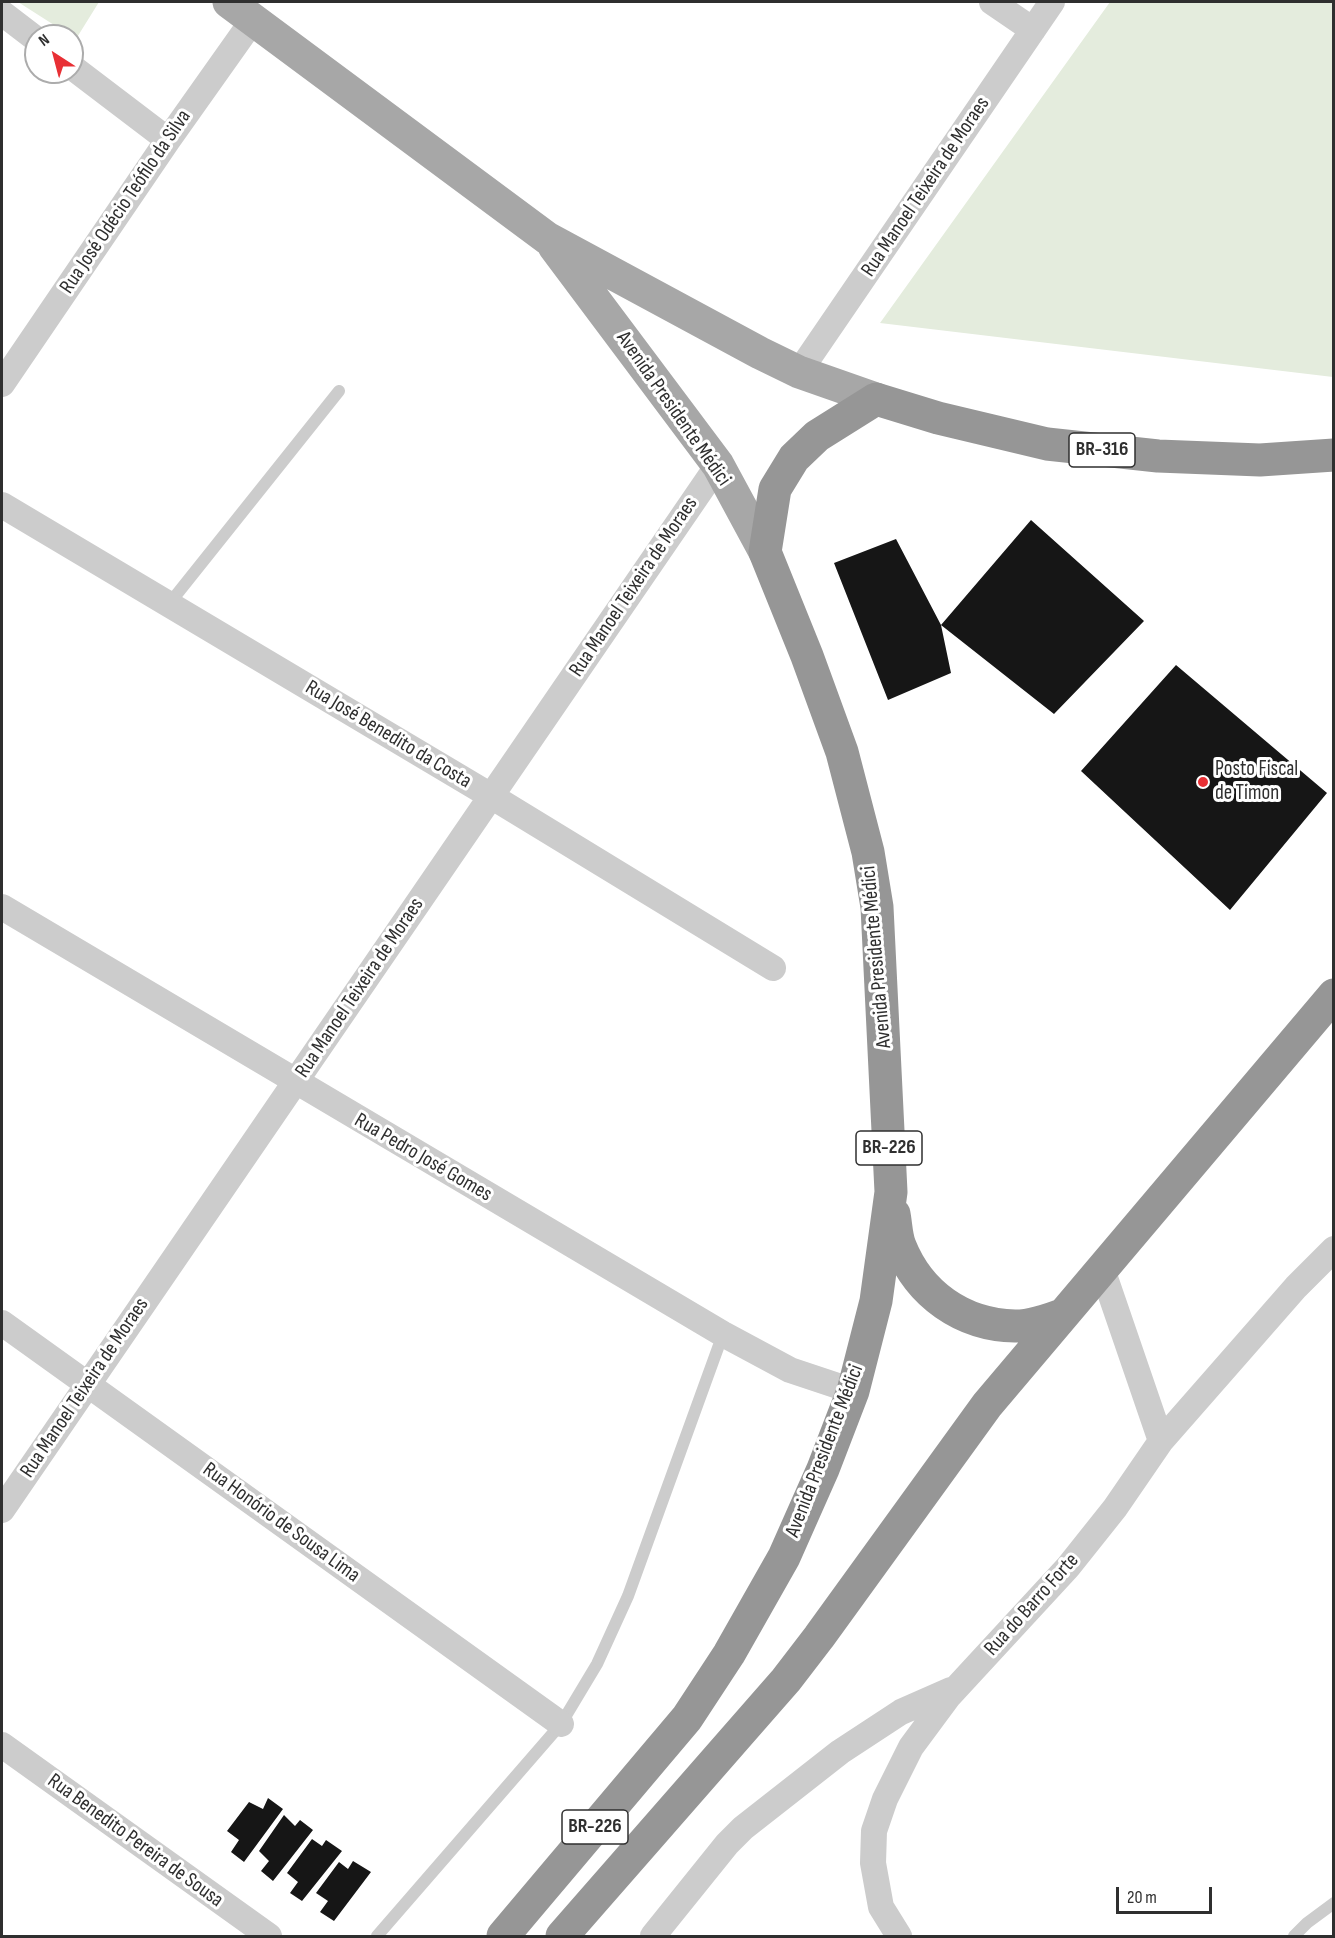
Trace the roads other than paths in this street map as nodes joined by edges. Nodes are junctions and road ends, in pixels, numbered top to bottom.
1 (992, 2) edge
2 (1052, 2) edge
3 (241, 11) edge
4 (2, 12) edge
5 (24, 29) edge
6 (1033, 30) junction
7 (84, 76) edge
8 (168, 140) junction
9 (548, 238) junction
10 (800, 372) junction
11 (2, 384) edge
12 (339, 391) dead end
13 (876, 399) junction
14 (1334, 455) edge
15 (718, 465) junction
16 (2, 505) edge
17 (765, 552) junction
18 (169, 604) junction
19 (491, 796) junction
20 (2, 907) edge
21 (773, 968) dead end
22 (1334, 995) edge
23 (295, 1082) junction
24 (891, 1192) junction
25 (1334, 1249) edge
26 (1102, 1269) junction
27 (1064, 1314) junction
28 (2, 1323) edge
29 (723, 1334) junction
30 (88, 1383) junction
31 (853, 1391) junction
32 (1161, 1441) junction
33 (2, 1510) edge
34 (957, 1687) junction
35 (561, 1724) junction
36 (2, 1745) edge
37 (1334, 1903) edge
38 (269, 1936) edge
39 (377, 1936) edge
40 (503, 1936) edge
41 (562, 1936) edge
42 (652, 1936) edge
43 (899, 1936) edge
44 (1294, 1936) edge

1 - 6 street
2 - 6 street, Rua Manoel Teixeira de Moraes
3 - 8 street, Rua José Odécio Teófilo da Silva
3 - 9 main road, Avenida Presidente Médici
4 - 5 street
6 - 10 street, Rua Manoel Teixeira de Moraes
7 - 8 street
8 - 11 street, Rua José Odécio Teófilo da Silva
9 - 10 main road, Avenida Presidente Médici / BR-316
9 - 15 main road, Avenida Presidente Médici
10 - 13 main road, Avenida Presidente Médici / BR-316
12 - 18 lane
13 - 14 highway, Avenida Presidente Médici / BR-316
13 - 17 highway
15 - 17 main road, Avenida Presidente Médici
15 - 19 street, Rua Manoel Teixeira de Moraes
16 - 18 street, Rua José Benedito da Costa
17 - 24 highway, Avenida Presidente Médici / BR-226
18 - 19 street, Rua José Benedito da Costa
19 - 21 street, Rua José Benedito da Costa
19 - 23 street, Rua Manoel Teixeira de Moraes
20 - 23 street, Rua Pedro José Gomes
22 - 26 highway, BR-226
23 - 29 street, Rua Pedro José Gomes
23 - 30 street, Rua Manoel Teixeira de Moraes
24 - 27 highway
24 - 31 highway, Avenida Presidente Médici / BR-226
25 - 32 street, Rua do Barro Forte
26 - 27 highway, BR-226
26 - 32 street
27 - 41 highway, BR-226
28 - 30 street, Rua Honório de Sousa Lima
29 - 31 street, Rua Pedro José Gomes
29 - 35 lane
30 - 33 street, Rua Manoel Teixeira de Moraes
30 - 35 street, Rua Honório de Sousa Lima
31 - 40 highway, Avenida Presidente Médici / BR-226
32 - 34 street, Rua do Barro Forte
34 - 42 street
34 - 43 street, Rua do Barro Forte
35 - 39 lane
36 - 38 street, Rua Benedito Pereira de Sousa
37 - 44 lane

